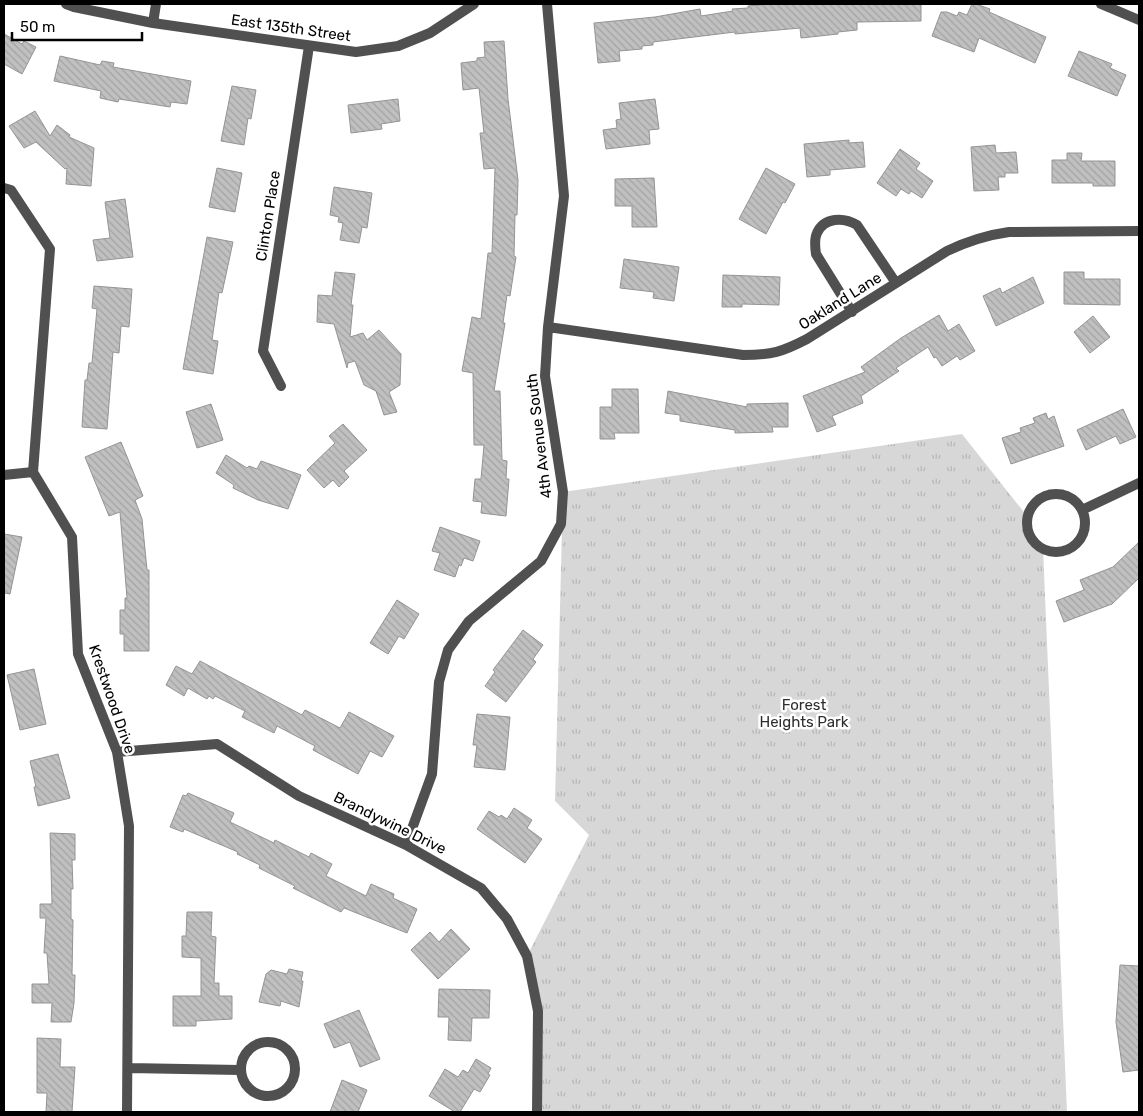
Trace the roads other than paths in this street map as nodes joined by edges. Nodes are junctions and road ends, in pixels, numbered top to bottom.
1 (66, 4) edge
2 (156, 4) edge
3 (474, 4) edge
4 (547, 4) edge
5 (1101, 4) edge
6 (1139, 20) edge
7 (153, 23) junction
8 (309, 46) junction
9 (4, 188) edge
10 (1139, 231) edge
11 (896, 283) junction
12 (852, 312) junction
13 (548, 327) junction
14 (281, 386) dead end
15 (33, 472) junction
16 (4, 475) edge
17 (1139, 482) edge
18 (1082, 510) junction
19 (117, 752) junction
20 (406, 845) junction
21 (128, 1068) junction
22 (240, 1070) junction
23 (127, 1112) edge
24 (537, 1112) edge

1 - 7 street, East 135th Street
2 - 7 street
3 - 8 street, East 135th Street
4 - 13 street, 4th Avenue South
5 - 6 street
7 - 8 street, East 135th Street
8 - 14 street, Clinton Place
9 - 15 street
10 - 11 street, Oakland Lane
11 - 12 street, Oakland Lane
11 - 12 street
12 - 13 street, Oakland Lane
13 - 20 street, 4th Avenue South
15 - 16 street
15 - 19 street, Krestwood Drive
17 - 18 street
18 - 18 street
19 - 20 street, Brandywine Drive
19 - 21 street, Krestwood Drive
20 - 24 street, Brandywine Drive
21 - 22 street
21 - 23 street, Krestwood Drive
22 - 22 street

